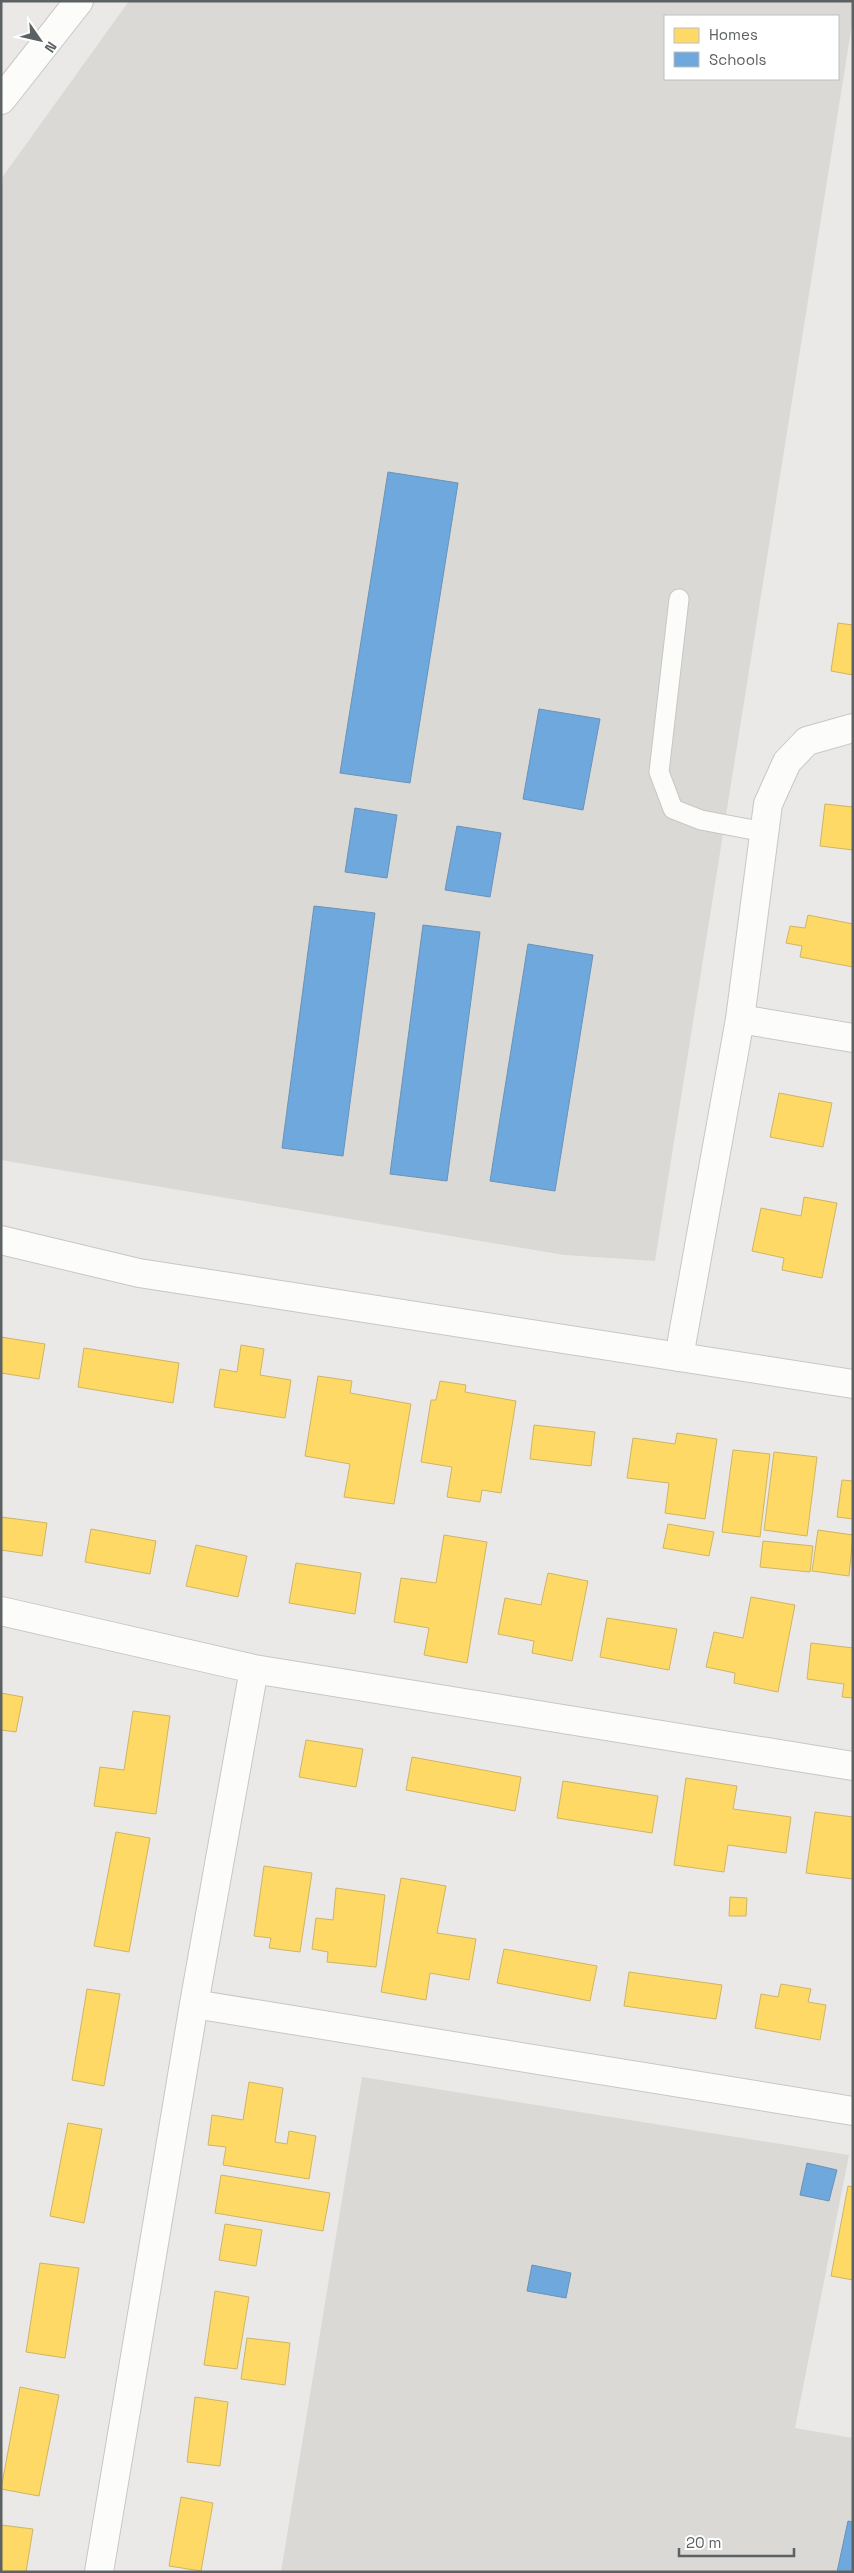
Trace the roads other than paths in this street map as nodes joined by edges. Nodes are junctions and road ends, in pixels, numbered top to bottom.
1 (79, 1) edge
2 (1, 100) edge
3 (679, 598) dead end
4 (853, 728) edge
5 (764, 832) junction
6 (740, 1019) junction
7 (853, 1038) edge
8 (1, 1240) edge
9 (679, 1357) junction
10 (853, 1384) edge
11 (1, 1611) edge
12 (254, 1669) junction
13 (853, 1766) edge
14 (194, 2004) junction
15 (853, 2111) edge
16 (98, 2572) edge

1 - 2 street
3 - 5 lane
4 - 5 street
5 - 6 street
6 - 7 street
6 - 9 street
8 - 9 street
9 - 10 street
11 - 12 street
12 - 13 street
12 - 14 street
14 - 15 street
14 - 16 street

